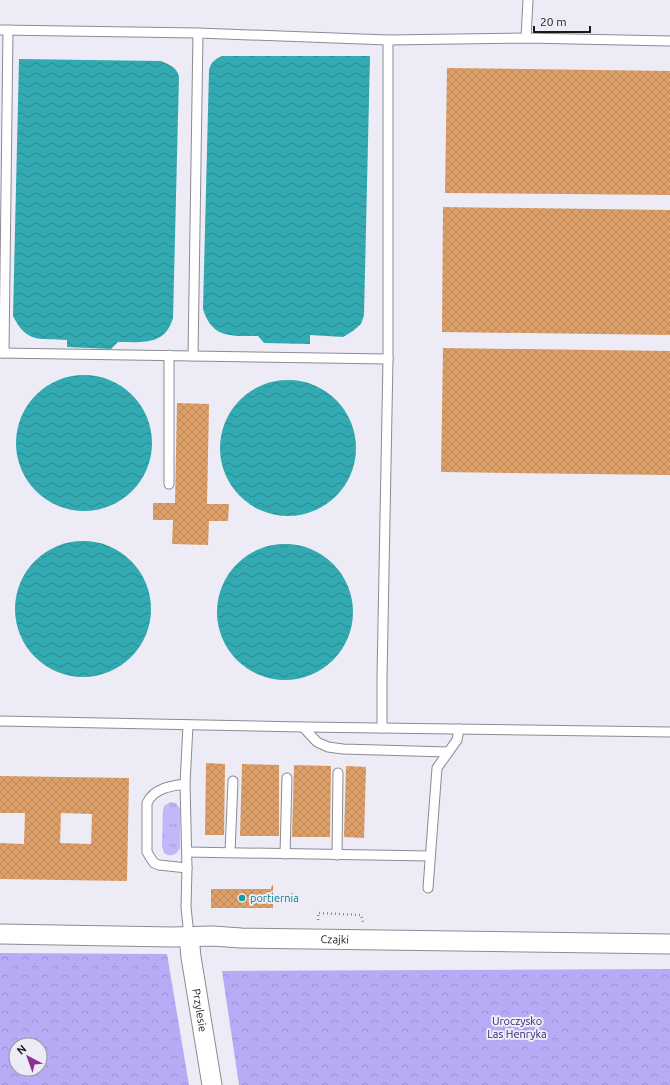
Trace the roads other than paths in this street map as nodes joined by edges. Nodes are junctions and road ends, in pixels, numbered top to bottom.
1 (528, 0) edge
2 (4, 30) edge
3 (198, 33) junction
4 (526, 38) junction
5 (388, 40) junction
6 (670, 41) edge
7 (2, 353) edge
8 (168, 355) junction
9 (193, 356) junction
10 (388, 359) junction
11 (169, 484) dead end
12 (0, 721) edge
13 (188, 725) junction
14 (303, 727) junction
15 (382, 728) junction
16 (459, 729) junction
17 (670, 732) edge
18 (448, 752) junction
19 (338, 772) dead end
20 (287, 778) dead end
21 (233, 781) dead end
22 (186, 784) junction
23 (187, 852) junction
24 (230, 852) junction
25 (286, 854) junction
26 (337, 855) junction
27 (429, 856) junction
28 (187, 868) junction
29 (428, 888) dead end
30 (0, 934) edge
31 (189, 936) junction
32 (670, 944) edge
33 (212, 1085) edge

1 - 4 lane
2 - 3 lane
2 - 7 lane
3 - 5 lane
3 - 9 lane
4 - 5 lane
4 - 6 lane
5 - 10 lane
7 - 8 lane
8 - 9 lane
8 - 11 lane
9 - 10 lane
10 - 15 lane
12 - 13 lane
13 - 14 lane
13 - 22 lane
14 - 15 lane
14 - 18 lane
15 - 16 lane
16 - 17 lane
16 - 18 lane
18 - 27 lane
19 - 26 lane
20 - 25 lane
21 - 24 lane
22 - 23 lane
22 - 28 lane
23 - 24 lane
23 - 28 lane
24 - 25 lane
25 - 26 lane
26 - 27 lane
27 - 29 lane
28 - 31 lane
30 - 31 street, Czajki
31 - 32 street, Czajki
31 - 33 street, Przylesie

